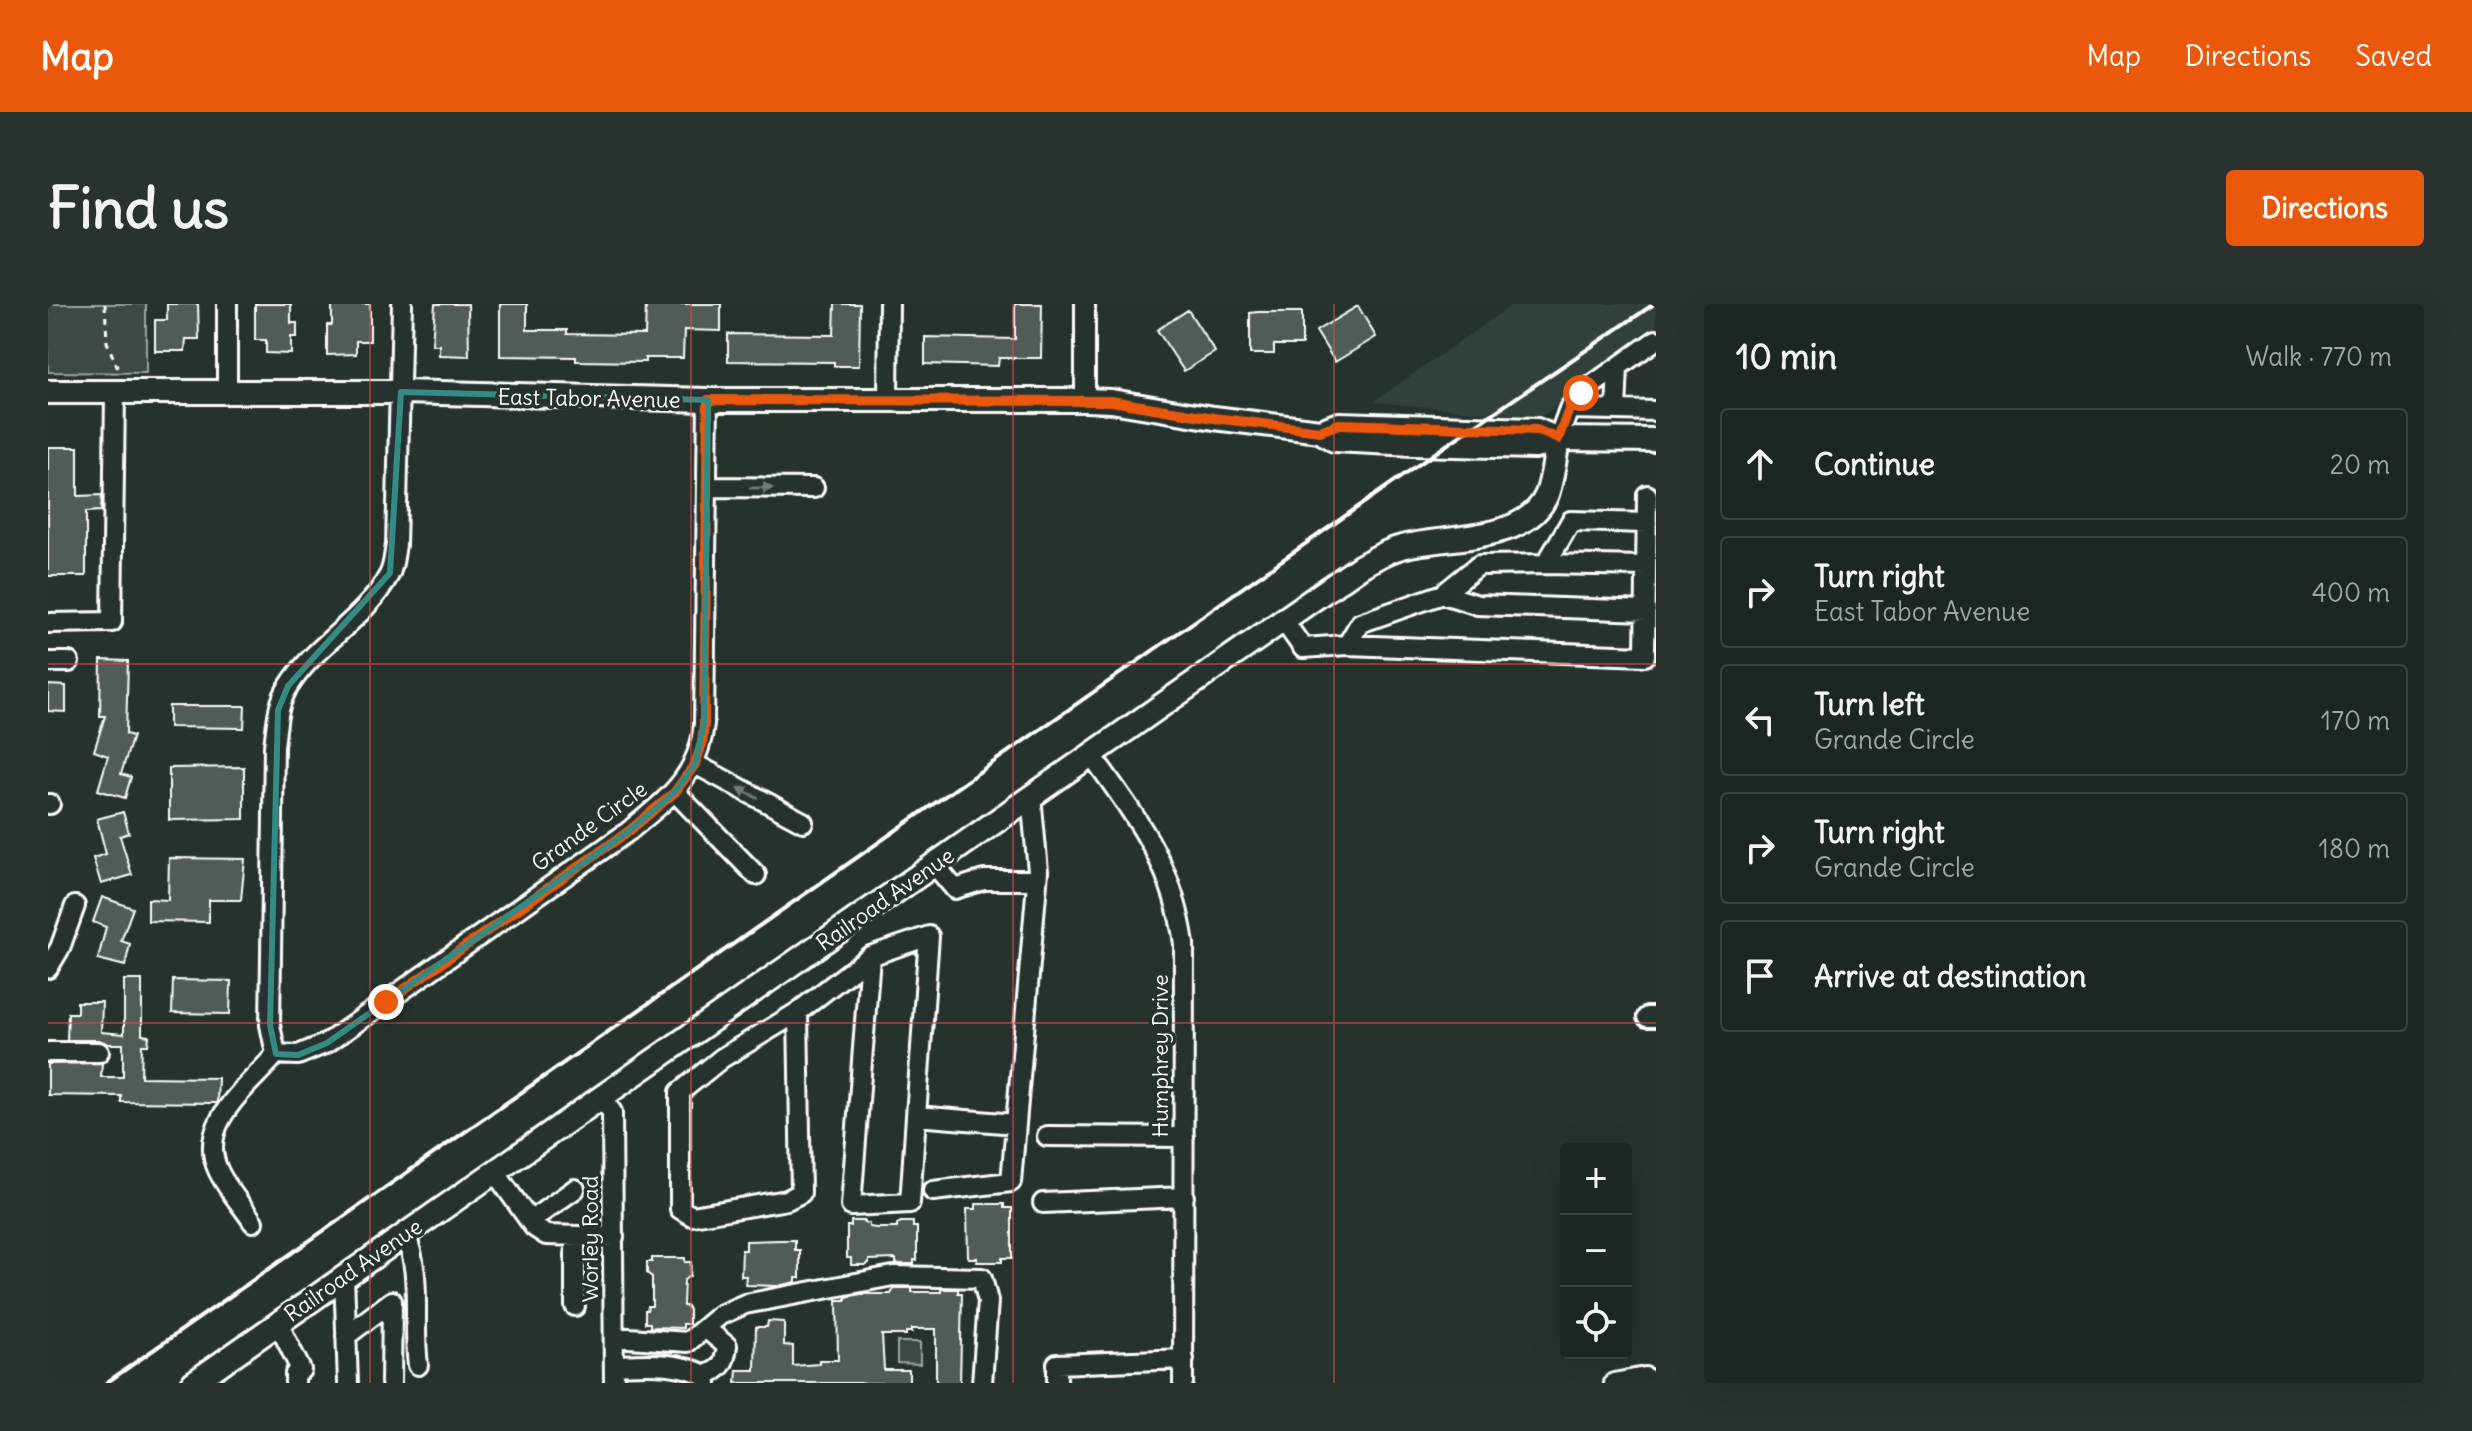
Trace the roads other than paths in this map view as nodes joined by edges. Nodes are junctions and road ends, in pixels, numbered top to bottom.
1 (227, 304) edge
2 (402, 304) edge
3 (889, 304) edge
4 (1085, 304) edge
5 (1656, 340) edge
6 (1618, 367) junction
7 (118, 384) junction
8 (227, 391) junction
9 (48, 392) edge
10 (401, 392) junction
11 (888, 399) junction
12 (708, 400) junction
13 (1085, 400) junction
14 (1569, 409) junction
15 (1616, 410) junction
16 (1656, 411) edge
17 (1558, 439) junction
18 (1656, 440) edge
19 (708, 487) junction
20 (814, 488) dead end
21 (1647, 495) dead end
22 (1647, 523) junction
23 (1546, 564) junction
24 (1646, 566) junction
25 (1443, 594) junction
26 (1646, 611) junction
27 (1283, 620) junction
28 (48, 623) edge
29 (1347, 645) junction
30 (48, 662) edge
31 (69, 662) dead end
32 (1091, 754) junction
33 (695, 764) junction
34 (675, 792) junction
35 (1031, 796) junction
36 (803, 822) dead end
37 (934, 864) junction
38 (756, 875) dead end
39 (1037, 880) junction
40 (75, 906) dead end
41 (870, 956) junction
42 (48, 968) edge
43 (798, 1012) junction
44 (48, 1052) edge
45 (99, 1052) dead end
46 (276, 1054) junction
47 (601, 1098) junction
48 (916, 1116) junction
49 (1016, 1124) junction
50 (1047, 1136) dead end
51 (1184, 1137) junction
52 (495, 1172) junction
53 (575, 1189) dead end
54 (933, 1191) dead end
55 (1184, 1197) junction
56 (1043, 1203) dead end
57 (530, 1221) junction
58 (253, 1222) dead end
59 (405, 1234) junction
60 (575, 1236) junction
61 (614, 1237) junction
62 (344, 1276) junction
63 (575, 1306) dead end
64 (278, 1323) junction
65 (705, 1328) junction
66 (346, 1336) junction
67 (614, 1337) junction
68 (1184, 1359) junction
69 (418, 1365) dead end
70 (614, 1374) edge
71 (706, 1379) edge
72 (290, 1380) edge
73 (193, 1383) edge
74 (348, 1383) edge
75 (391, 1383) edge
76 (982, 1383) edge
77 (1057, 1383) edge
78 (1183, 1383) edge
79 (1614, 1383) edge
80 (1651, 1383) edge

1 - 8 street
2 - 10 street
3 - 11 street
4 - 13 street
5 - 6 street
6 - 14 street
6 - 15 street
7 - 8 main road, East Tabor Avenue
7 - 9 main road, East Tabor Avenue
7 - 28 street
8 - 10 main road, East Tabor Avenue
10 - 12 main road, East Tabor Avenue
10 - 46 street
11 - 12 main road, East Tabor Avenue
11 - 13 main road, East Tabor Avenue
12 - 19 street, Grande Circle
13 - 17 main road, East Tabor Avenue
14 - 15 street
14 - 17 street
15 - 16 street
17 - 18 main road, East Tabor Avenue
17 - 27 main road, Railroad Avenue
19 -> 20 street
19 - 33 street, Grande Circle
21 - 22 street
22 - 23 street
22 - 24 street
23 - 24 street
23 - 25 street
24 - 26 street
25 - 26 street
25 - 29 street
26 - 29 street
27 - 29 street
27 - 32 main road, Railroad Avenue
30 - 31 street
32 - 35 main road, Railroad Avenue
32 - 51 street, Humphrey Drive
33 - 34 street, Grande Circle
36 -> 33 street
34 - 38 street
34 - 46 street, Grande Circle
35 - 37 main road, Railroad Avenue
35 - 39 street
37 - 39 street
37 - 47 main road, Railroad Avenue
39 - 49 street
40 - 42 street
41 - 43 street
41 - 48 street
41 - 48 street
43 - 43 street
44 - 45 street
46 - 58 street
47 - 52 main road, Railroad Avenue
47 - 61 street, Worley Road
48 - 49 street
49 - 54 street
50 - 51 street
51 - 55 street, Humphrey Drive
52 - 57 street
52 - 59 main road, Railroad Avenue
53 - 57 street
55 - 56 street
55 - 68 street, Humphrey Drive
57 - 60 street
59 - 62 main road, Railroad Avenue
59 - 69 street
60 - 61 street
60 - 63 street
61 - 67 street, Worley Road
62 - 64 main road, Railroad Avenue
62 - 66 street
64 - 72 street
64 - 73 main road, Railroad Avenue
65 - 67 street
65 - 71 street
65 - 76 street
66 - 74 street
66 - 75 street
67 - 70 street, Worley Road
68 - 77 street
68 - 78 street, Humphrey Drive
70 - 71 street
79 - 80 street

